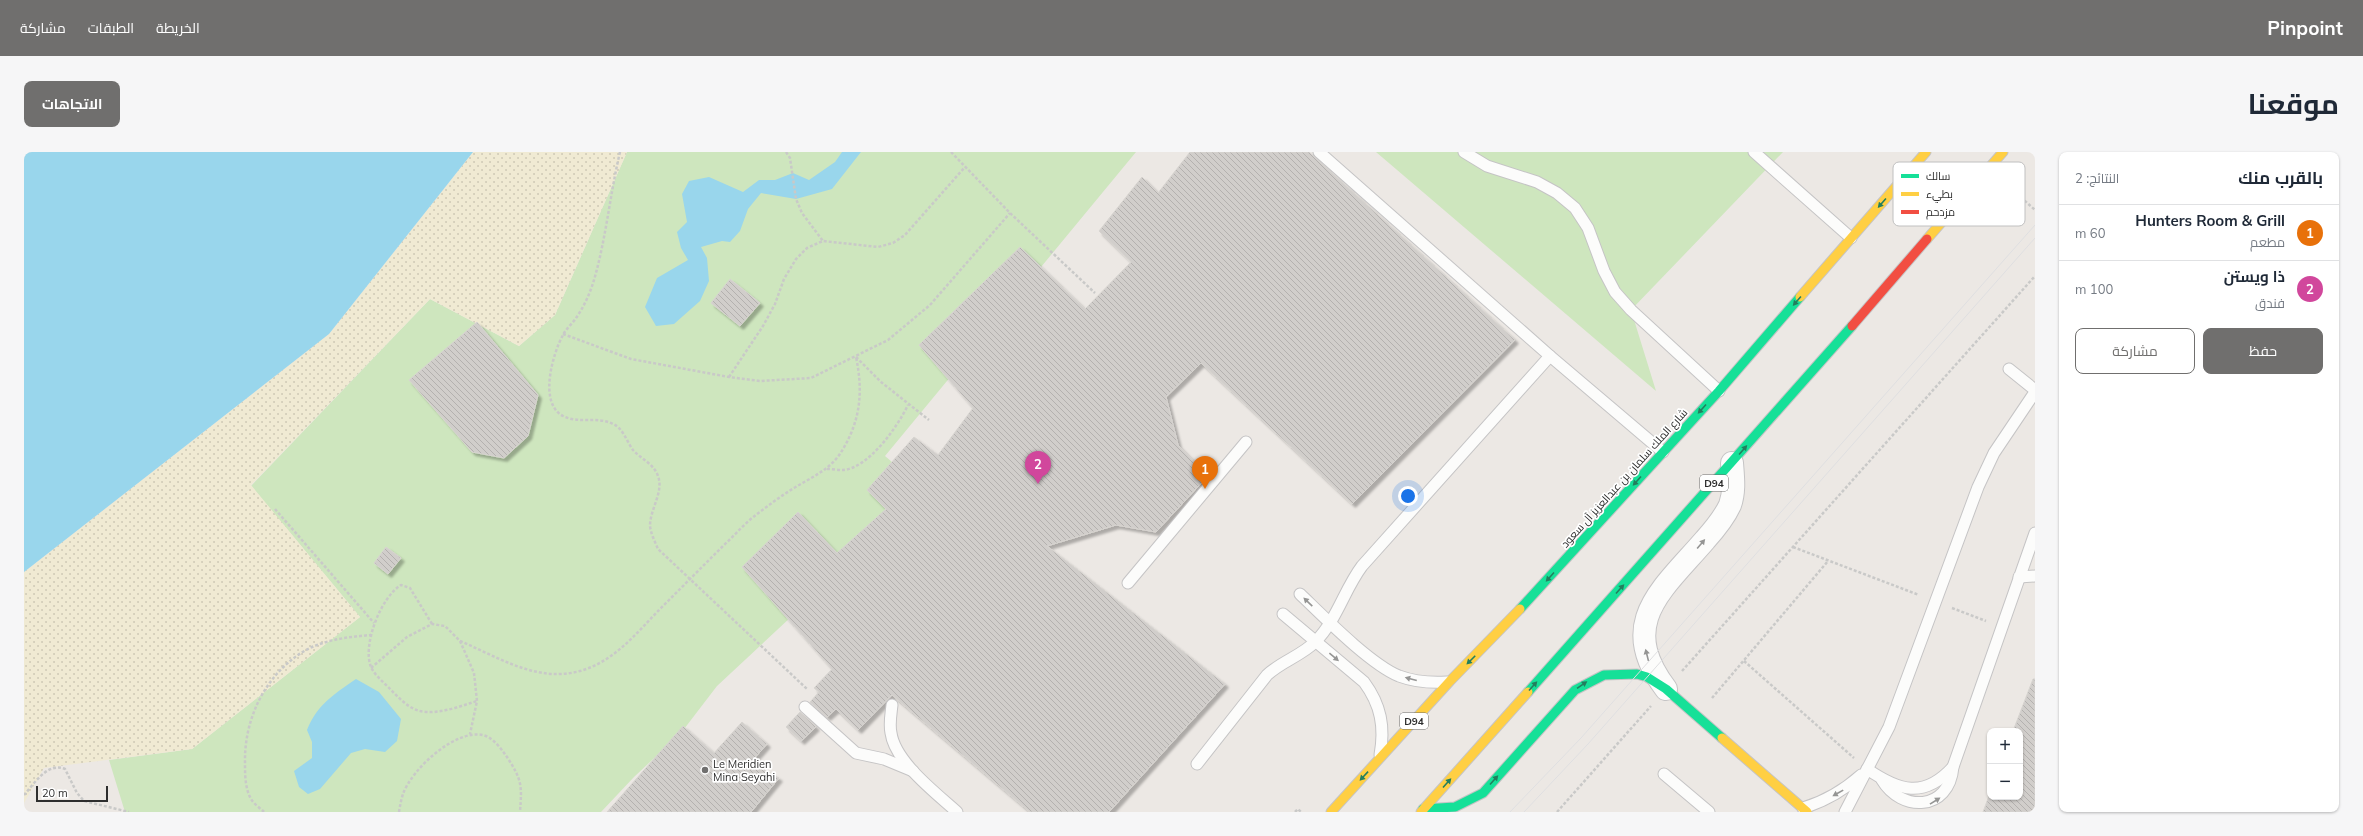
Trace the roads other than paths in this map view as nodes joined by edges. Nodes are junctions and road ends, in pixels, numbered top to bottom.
1 (1319, 152) edge
2 (1464, 152) edge
3 (1754, 152) edge
4 (1926, 152) edge
5 (2004, 152) edge
6 (1917, 162) edge
7 (1995, 162) edge
8 (1893, 190) edge
9 (1939, 226) edge
10 (1851, 238) junction
11 (1550, 356) junction
12 (2009, 369) dead end
13 (1719, 391) junction
14 (2035, 391) edge
15 (1246, 442) dead end
16 (1664, 452) junction
17 (1732, 463) junction
18 (2035, 533) edge
19 (2035, 576) edge
20 (2019, 577) junction
21 (1128, 583) dead end
22 (1300, 594) dead end
23 (1283, 614) dead end
24 (1330, 623) junction
25 (1316, 641) junction
26 (1450, 681) junction
27 (1666, 688) junction
28 (892, 705) dead end
29 (805, 707) road end
30 (1378, 760) junction
31 (1196, 764) dead end
32 (1953, 767) junction
33 (1867, 769) junction
34 (913, 771) junction
35 (1664, 774) dead end
36 (1882, 780) junction
37 (1805, 810) edge
38 (1422, 811) edge
39 (957, 812) edge
40 (1331, 812) edge
41 (1709, 812) edge
42 (1845, 812) edge

1 - 11 lane
2 - 13 lane
3 - 10 lane
4 -> 6 main road, شارع الملك سلمان بن عبدالعزيز آل سعود / D94
7 -> 5 main road, D94
8 -> 10 main road, شارع الملك سلمان بن عبدالعزيز آل سعود / D94
17 -> 9 main road, D94
10 -> 13 main road, شارع الملك سلمان بن عبدالعزيز آل سعود / D94
11 - 16 lane
11 - 24 lane
12 - 14 lane
13 -> 16 main road, شارع الملك سلمان بن عبدالعزيز آل سعود / D94
14 - 33 lane
15 - 21 lane
16 -> 26 main road, شارع الملك سلمان بن عبدالعزيز آل سعود / D94
27 -> 17 street
38 -> 17 main road, D94
18 - 20 lane
19 - 20 lane
20 - 32 lane
24 -> 22 lane
23 - 25 lane
24 - 25 lane
26 -> 24 lane
25 -> 30 lane
25 - 31 lane
26 - 30 main road, شارع الملك سلمان بن عبدالعزيز آل سعود / D94
27 - 37 main road
38 -> 27 main road
28 - 34 lane
29 - 34 lane
30 -> 40 main road, شارع الملك سلمان بن عبدالعزيز آل سعود / D94
32 - 36 lane
36 -> 32 lane
33 - 36 lane
33 -> 37 lane
33 - 42 lane
34 - 39 lane
35 - 41 lane

